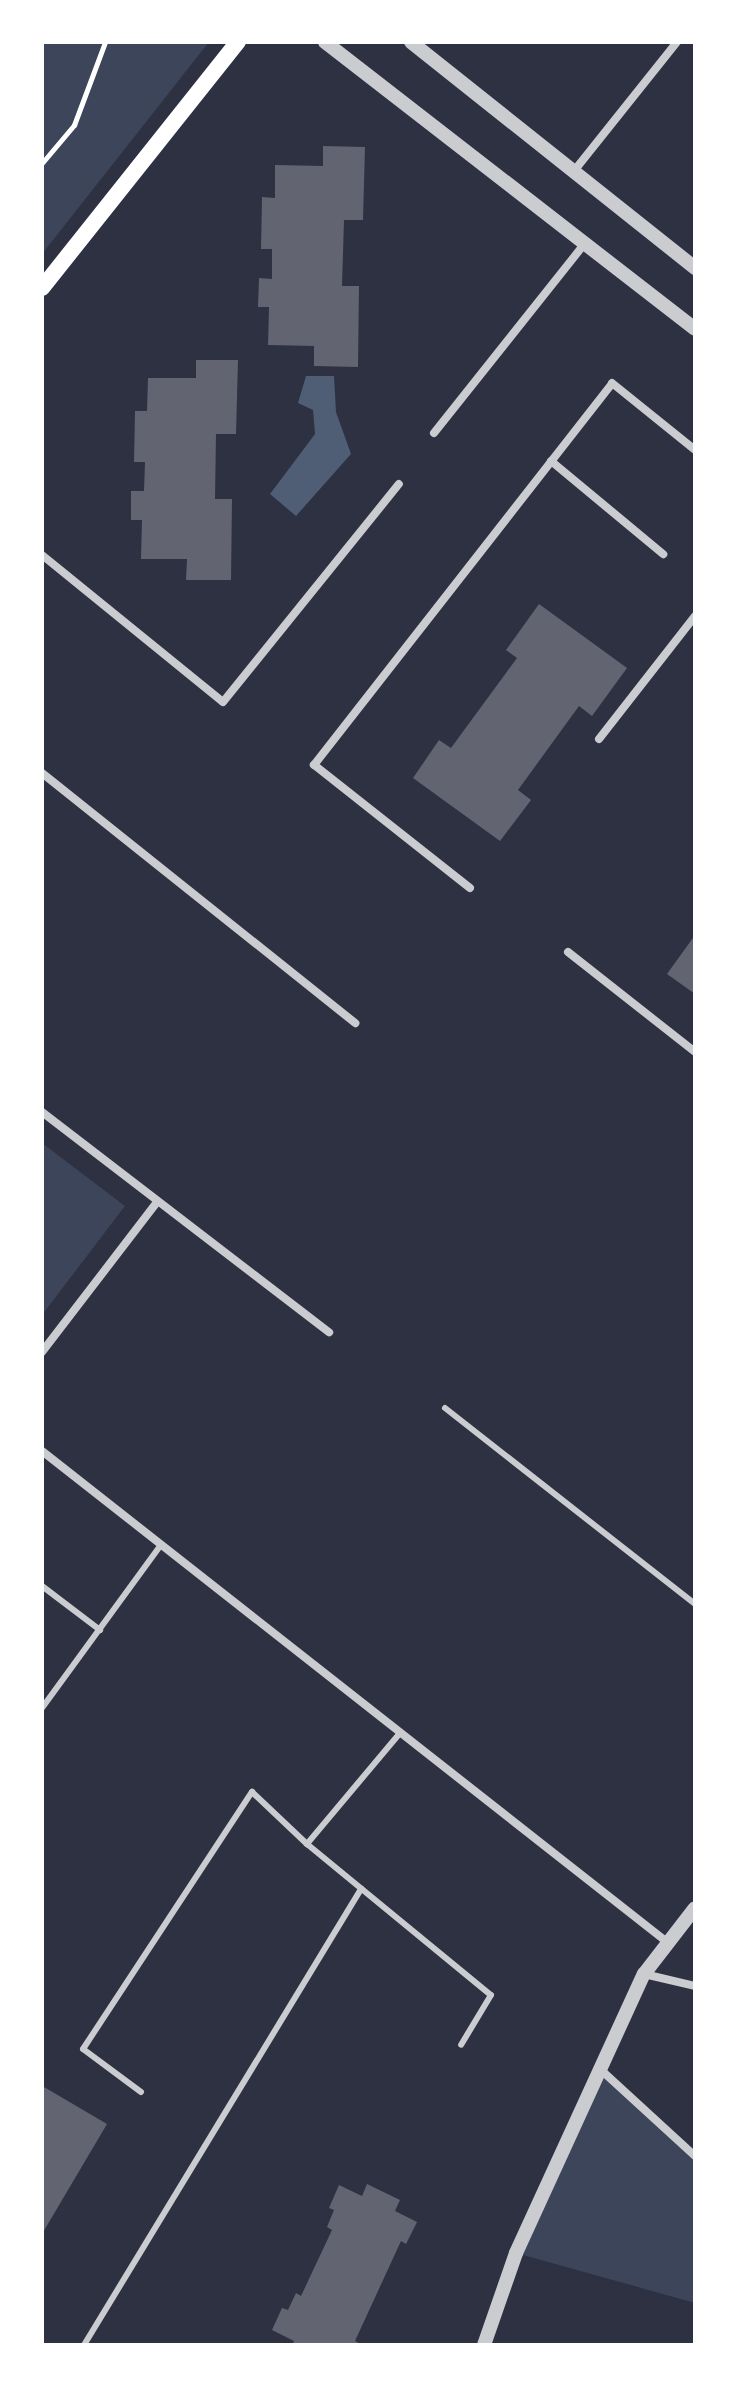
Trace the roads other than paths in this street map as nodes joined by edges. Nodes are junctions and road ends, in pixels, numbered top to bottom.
1 (238, 42) edge
2 (325, 42) edge
3 (411, 42) edge
4 (677, 42) edge
5 (574, 171) junction
6 (586, 243) junction
7 (695, 268) edge
8 (42, 288) edge
9 (695, 329) edge
10 (434, 433) dead end
11 (695, 450) edge
12 (551, 461) junction
13 (399, 484) dead end
14 (663, 554) dead end
15 (42, 555) edge
16 (695, 616) edge
17 (599, 739) dead end
18 (42, 773) edge
19 (470, 888) dead end
20 (568, 952) dead end
21 (355, 1023) dead end
22 (695, 1052) edge
23 (42, 1112) edge
24 (157, 1202) junction
25 (329, 1332) dead end
26 (42, 1352) edge
27 (445, 1408) dead end
28 (42, 1451) edge
29 (161, 1545) junction
30 (42, 1586) edge
31 (695, 1604) edge
32 (100, 1630) junction
33 (42, 1708) edge
34 (400, 1733) junction
35 (307, 1844) junction
36 (361, 1889) junction
37 (695, 1908) edge
38 (667, 1942) junction
39 (644, 1974) junction
40 (695, 1986) edge
41 (461, 2045) dead end
42 (600, 2069) junction
43 (141, 2092) dead end
44 (695, 2156) edge
45 (84, 2345) edge
46 (484, 2345) edge

1 - 8 main road
2 - 6 street
3 - 5 street
4 - 5 street
5 - 7 street
6 - 9 street
6 - 10 street
11 - 12 street
12 - 14 street
12 - 19 street
13 - 15 street
16 - 17 street
18 - 21 street
20 - 22 street
23 - 24 street
24 - 25 street
24 - 26 street
27 - 31 lane
28 - 29 street
29 - 32 lane
29 - 34 street
30 - 32 lane
32 - 33 lane
34 - 35 lane
34 - 38 street
35 - 36 lane
35 - 43 lane
36 - 41 lane
36 - 45 lane
37 - 38 street
38 - 39 street
39 - 40 street
39 - 42 street
42 - 44 street
42 - 46 street

